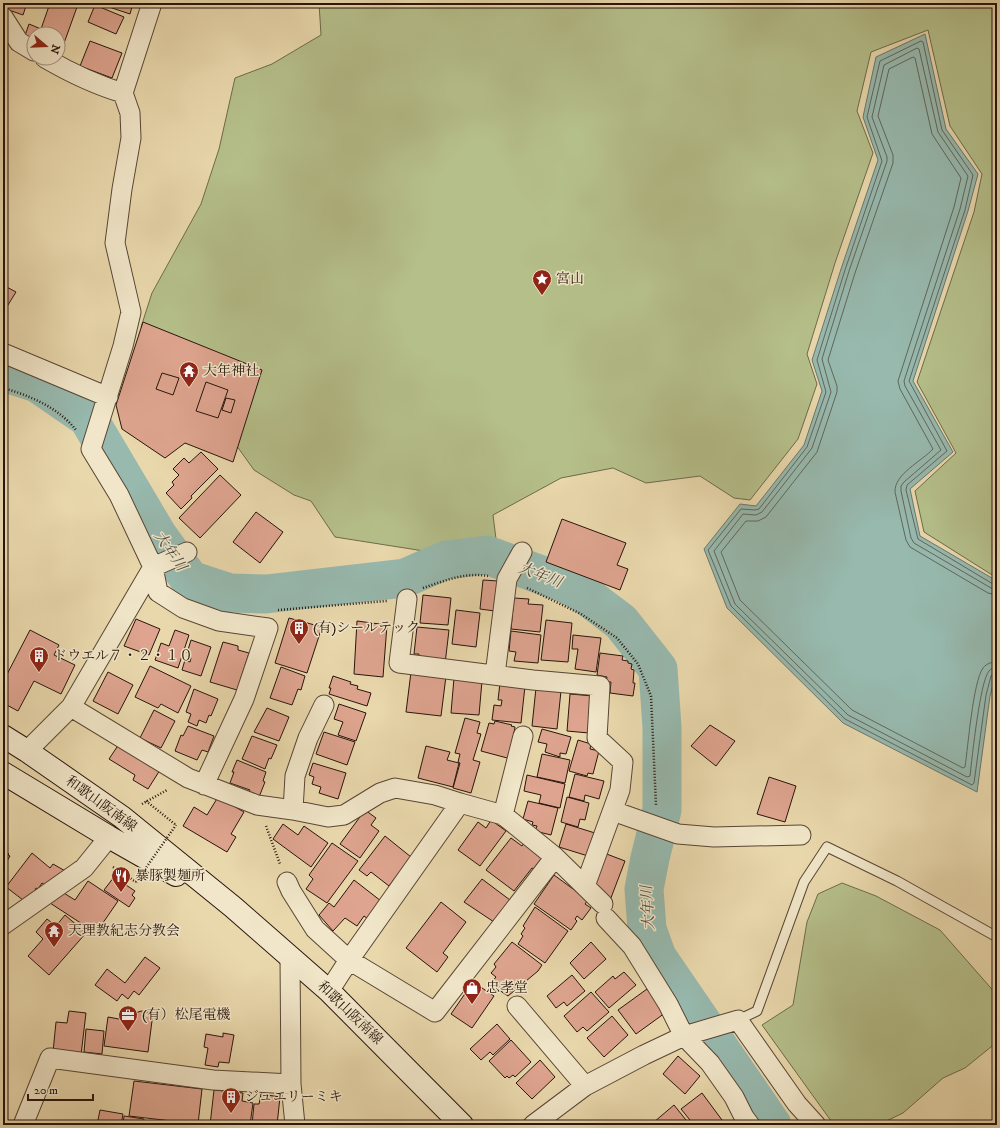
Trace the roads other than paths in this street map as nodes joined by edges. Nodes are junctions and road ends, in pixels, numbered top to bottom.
1 (152, 3) edge
2 (3, 17) edge
3 (26, 46) edge
4 (58, 66) edge
5 (122, 93) junction
6 (3, 353) edge
7 (106, 402) junction
8 (187, 552) dead end
9 (522, 552) dead end
10 (153, 567) junction
11 (407, 599) road end
12 (495, 675) junction
13 (324, 705) dead end
14 (70, 707) junction
15 (3, 736) edge
16 (523, 736) dead end
17 (27, 751) junction
18 (3, 773) edge
19 (196, 781) junction
20 (460, 803) junction
21 (293, 810) junction
22 (613, 811) junction
23 (504, 815) junction
24 (801, 835) dead end
25 (109, 837) junction
26 (555, 857) junction
27 (287, 882) road end
28 (585, 886) junction
29 (233, 907) junction
30 (3, 925) edge
31 (997, 937) edge
32 (290, 957) junction
33 (349, 960) junction
34 (329, 991) junction
35 (517, 1006) dead end
36 (738, 1020) junction
37 (688, 1035) junction
38 (291, 1084) junction
39 (585, 1086) junction
40 (742, 1122) edge
41 (23, 1125) edge
42 (296, 1125) edge
43 (462, 1125) edge
44 (533, 1125) edge
45 (816, 1125) edge

1 - 5 street
2 - 3 street
4 - 5 street
5 - 7 street
6 - 7 street
7 - 10 street
8 - 10 street
9 - 12 street
10 - 14 street
10 - 19 street
11 - 12 street
12 - 22 street
13 - 21 street
14 - 17 street
14 - 19 street
15 - 17 main road, 和歌山阪南線
16 - 23 street
17 - 29 main road, 和歌山阪南線
18 - 25 main road, 和歌山阪南線
19 - 21 street
20 - 21 street
20 - 23 street
20 - 33 street
22 - 24 street
22 - 28 street
23 - 26 street
25 - 29 main road, 和歌山阪南線
25 - 30 street
26 - 28 street
26 - 33 street
27 - 33 street
28 - 37 street
29 - 32 main road, 和歌山阪南線
31 - 36 lane
32 - 34 main road, 和歌山阪南線
32 - 38 street
33 - 34 street
34 - 43 main road, 和歌山阪南線
35 - 39 street
36 - 37 street
36 - 45 street
37 - 39 street
37 - 40 street
38 - 41 street
38 - 42 street
39 - 44 street

